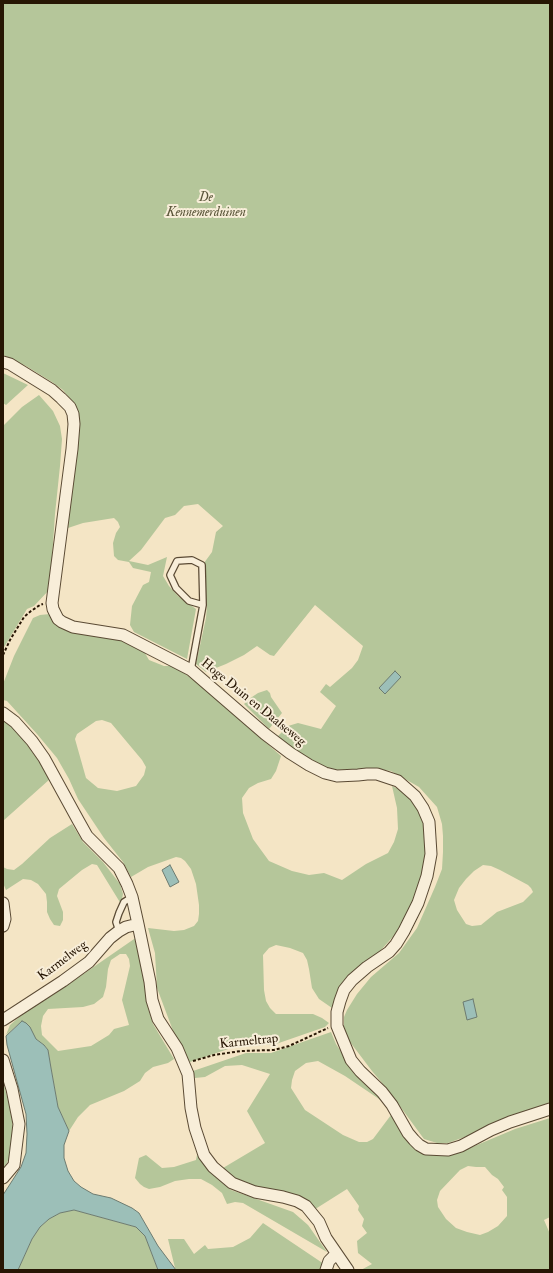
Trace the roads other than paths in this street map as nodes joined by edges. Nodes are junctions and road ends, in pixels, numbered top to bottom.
1 (3, 362) edge
2 (203, 605) junction
3 (191, 670) junction
4 (3, 713) edge
5 (132, 897) junction
6 (3, 903) edge
7 (138, 924) junction
8 (3, 926) edge
9 (119, 931) junction
10 (3, 1020) edge
11 (3, 1060) edge
12 (550, 1109) edge
13 (3, 1178) edge
14 (336, 1254) junction
15 (326, 1270) edge
16 (348, 1270) edge

1 - 3 street, Hoge Duin en Daalseweg
2 - 2 lane
2 - 3 lane
3 - 12 street, Hoge Duin en Daalseweg
4 - 5 street
5 - 7 street
5 - 9 lane
6 - 8 street
7 - 9 street, Karmelweg
7 - 14 street
9 - 10 street, Karmelweg
11 - 13 street
14 - 15 street
14 - 16 street

